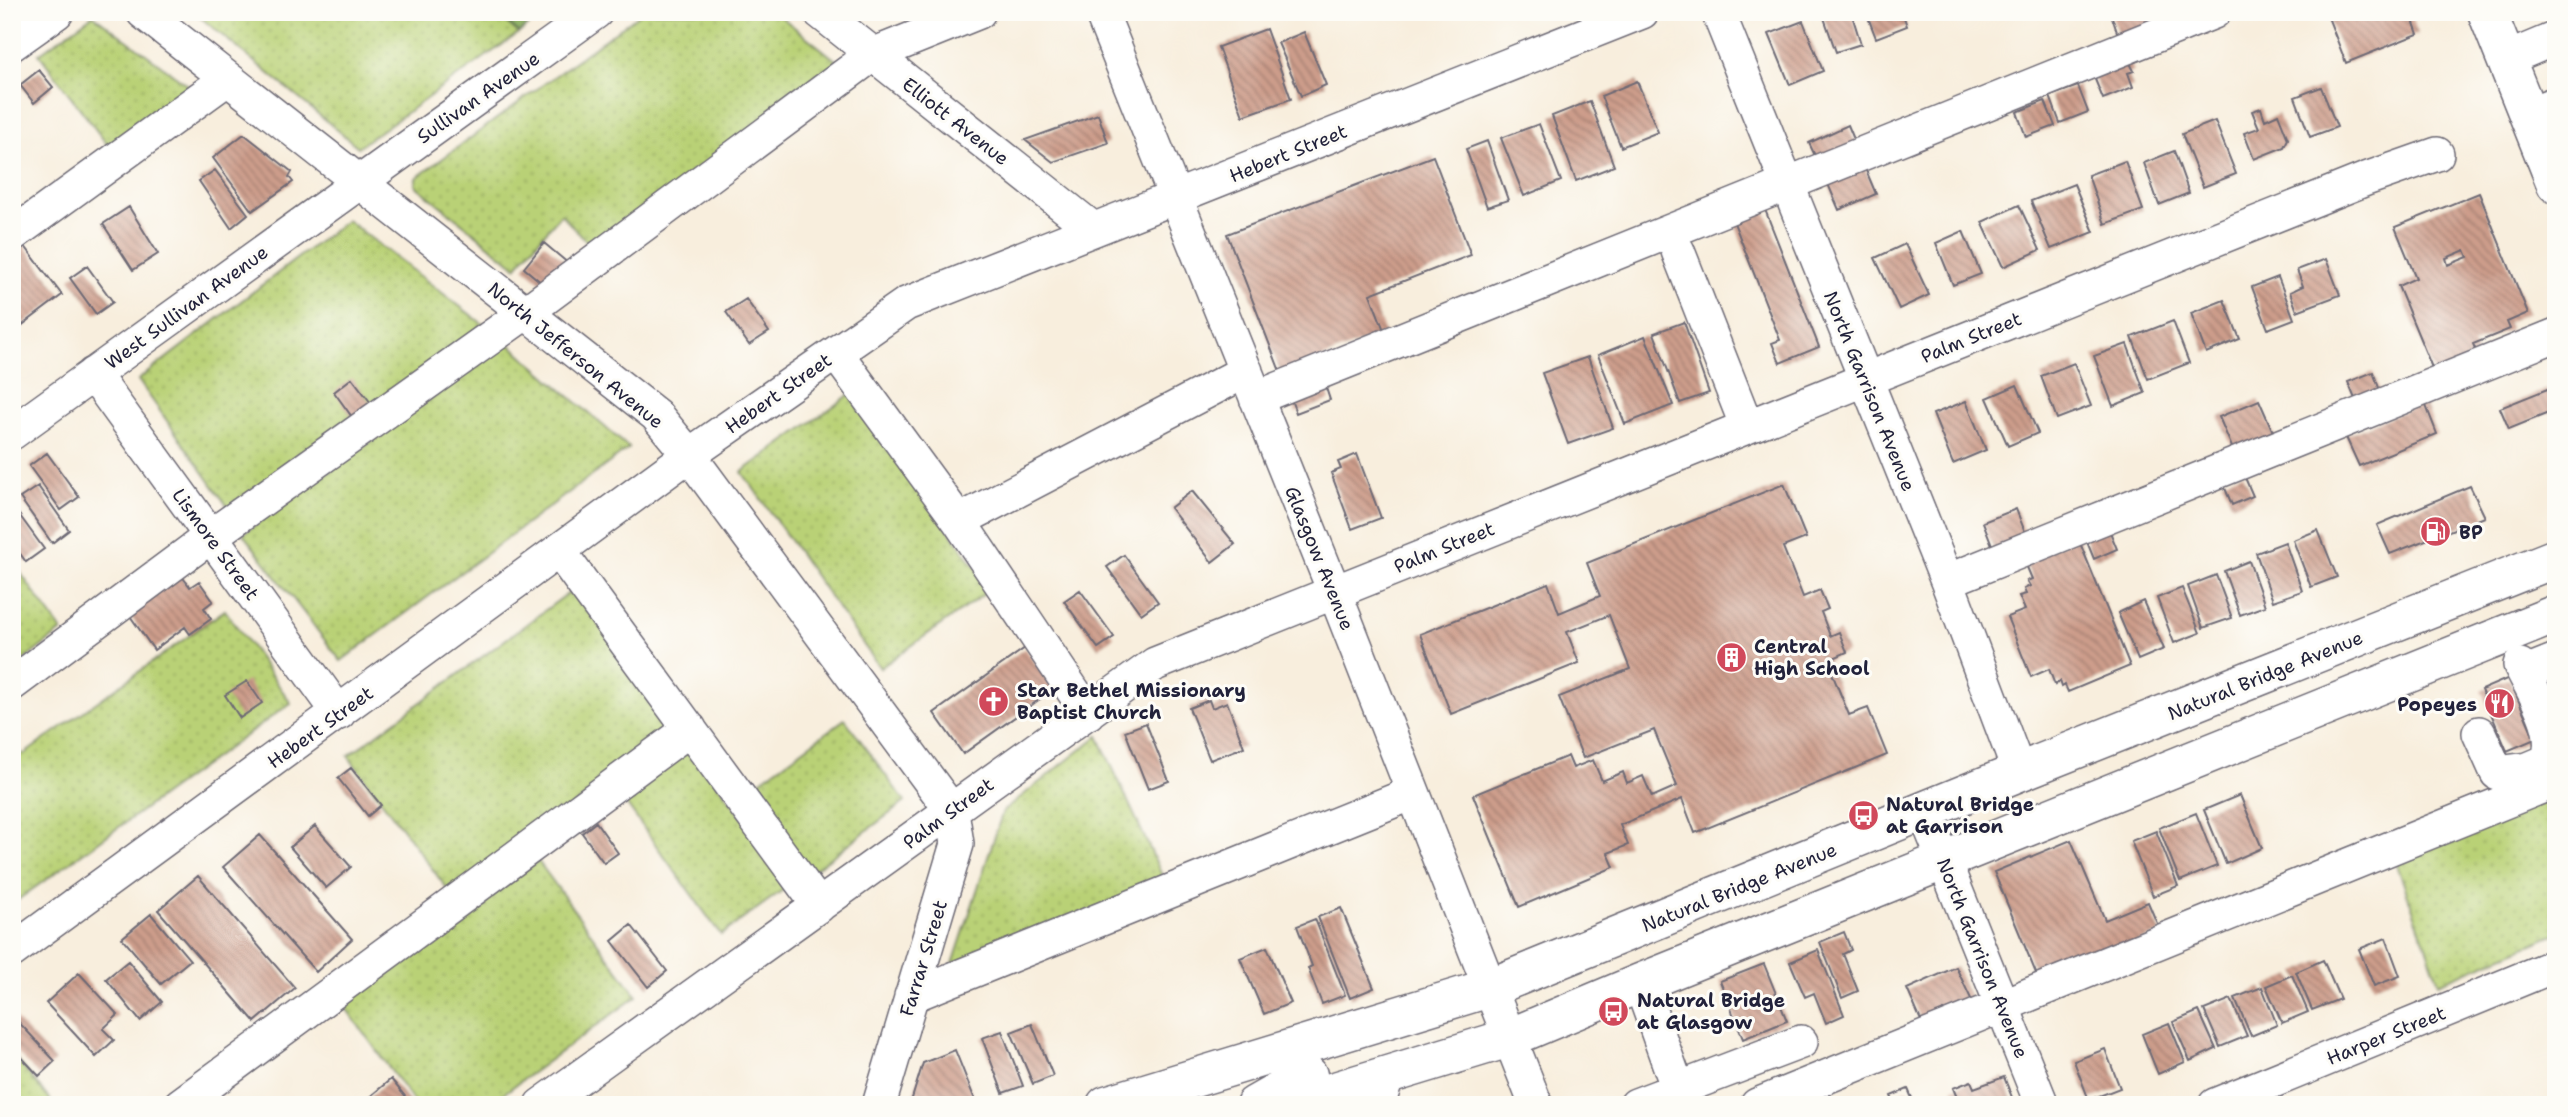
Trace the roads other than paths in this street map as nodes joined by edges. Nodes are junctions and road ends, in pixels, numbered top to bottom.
1 (57, 12) edge
2 (143, 12) edge
3 (597, 12) edge
4 (820, 12) edge
5 (979, 12) edge
6 (1101, 12) edge
7 (1642, 12) edge
8 (1718, 12) edge
9 (2214, 12) edge
10 (2487, 12) edge
11 (2556, 38) edge
12 (12, 44) edge
13 (872, 55) junction
14 (2506, 59) junction
15 (227, 79) junction
16 (2542, 109) edge
17 (2437, 154) dead end
18 (2554, 167) edge
19 (359, 181) junction
20 (1786, 183) junction
21 (1177, 197) junction
22 (1093, 229) junction
23 (12, 235) edge
24 (1678, 251) dead end
25 (525, 313) junction
26 (2556, 335) edge
27 (836, 353) junction
28 (93, 374) junction
29 (1864, 380) junction
30 (1251, 384) junction
31 (1747, 427) junction
32 (12, 433) edge
33 (689, 455) junction
34 (959, 521) junction
35 (211, 536) junction
36 (559, 551) junction
37 (2556, 558) edge
38 (1947, 581) junction
39 (2556, 588) edge
40 (1334, 591) junction
41 (2556, 614) edge
42 (2533, 655) edge
43 (2406, 673) junction
44 (12, 684) edge
45 (2222, 692) junction
46 (339, 713) junction
47 (1088, 713) junction
48 (2556, 715) edge
49 (690, 729) junction
50 (2479, 733) dead end
51 (2020, 772) junction
52 (2556, 781) edge
53 (1413, 793) junction
54 (952, 811) junction
55 (1924, 811) junction
56 (1944, 860) junction
57 (1774, 872) junction
58 (819, 906) junction
59 (12, 951) edge
60 (2556, 965) edge
61 (1640, 983) junction
62 (1489, 988) junction
63 (911, 996) junction
64 (2002, 1004) junction
65 (1509, 1038) junction
66 (1801, 1042) dead end
67 (1678, 1089) junction
68 (1383, 1090) edge
69 (1132, 1099) edge
70 (180, 1105) edge
71 (541, 1105) edge
72 (878, 1105) edge
73 (1106, 1105) edge
74 (1255, 1105) edge
75 (1289, 1105) edge
76 (1536, 1105) edge
77 (1636, 1105) edge
78 (1757, 1105) edge
79 (2042, 1105) edge
80 (2216, 1105) edge

1 - 12 street
2 - 15 street, North Jefferson Avenue
3 - 19 street, Sullivan Avenue
4 - 13 street, Elliott Avenue
5 - 13 street
6 - 21 street, Glasgow Avenue
7 - 21 street, Hebert Street
8 - 20 street, North Garrison Avenue
9 - 20 street
10 - 14 main road
11 - 14 street
13 - 22 street, Elliott Avenue
13 - 25 street
14 - 16 main road
15 - 19 street, North Jefferson Avenue
15 - 23 street
16 - 18 main road
17 - 29 street, Palm Street
19 - 25 street, North Jefferson Avenue
19 - 28 street, West Sullivan Avenue
20 - 29 street, North Garrison Avenue
20 - 30 street
21 - 22 street, Hebert Street
21 - 30 street, Glasgow Avenue
22 - 27 street, Hebert Street
24 - 31 street
25 - 33 street, North Jefferson Avenue
25 - 35 street
26 - 38 street
27 - 33 street, Hebert Street
27 - 34 street
28 - 32 street, West Sullivan Avenue
28 - 35 street, Lismore Street
29 - 31 street, Palm Street
29 - 38 street, North Garrison Avenue
30 - 34 street
30 - 40 street, Glasgow Avenue
31 - 40 street, Palm Street
33 - 36 street, Hebert Street
33 - 54 street, North Jefferson Avenue
34 - 47 street
35 - 44 street
35 - 46 street, Lismore Street
36 - 46 street, Hebert Street
36 - 49 street
37 - 45 main road, Natural Bridge Avenue
38 - 51 street, North Garrison Avenue
39 - 43 main road
40 - 47 street, Palm Street
40 - 53 street, Glasgow Avenue
41 - 42 main road
42 - 43 main road
42 - 48 street
42 - 50 street
43 - 56 main road
45 - 51 main road, Natural Bridge Avenue
45 - 56 main road
46 - 59 street, Hebert Street
47 - 54 street, Palm Street
49 - 58 street
49 - 70 street
51 - 55 main road, Natural Bridge Avenue
52 - 64 street
53 - 62 street, Glasgow Avenue
53 - 63 street
54 - 58 street, Palm Street
54 - 63 street, Farrar Street
55 - 56 street, North Garrison Avenue
55 - 57 main road, Natural Bridge Avenue
56 - 61 main road
56 - 64 street, North Garrison Avenue
57 - 62 main road, Natural Bridge Avenue
57 - 65 main road
58 - 71 street, Palm Street
60 - 80 street, Harper Street
61 - 65 main road
61 - 67 street
62 - 65 street, Glasgow Avenue
62 - 69 main road, Natural Bridge Avenue
62 - 74 main road
63 - 72 street, Farrar Street
64 - 78 street
64 - 79 street, North Garrison Avenue
65 - 68 main road
65 - 76 street, Glasgow Avenue
66 - 67 street
67 - 77 street
68 - 75 main road
69 - 73 main road, Natural Bridge Avenue

